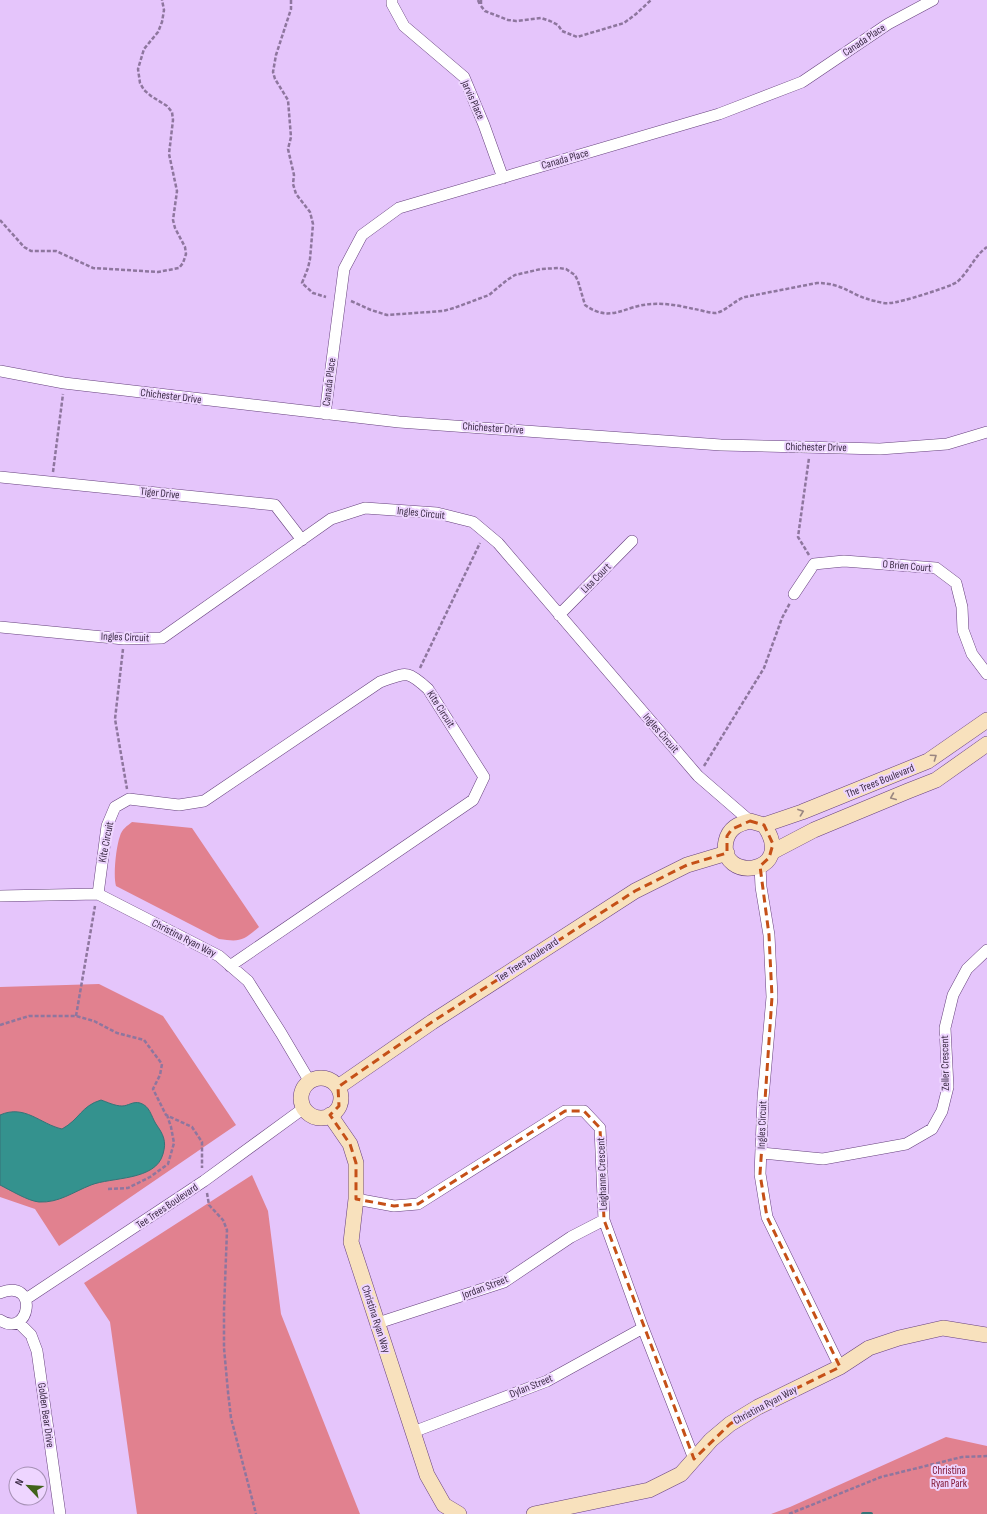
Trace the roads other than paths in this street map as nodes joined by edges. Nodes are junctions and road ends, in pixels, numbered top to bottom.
1 (392, 0) edge
2 (933, 0) edge
3 (503, 178) junction
4 (0, 371) edge
5 (325, 414) junction
6 (987, 432) edge
7 (0, 477) edge
8 (302, 540) junction
9 (632, 541) dead end
10 (794, 594) road end
11 (559, 615) junction
12 (0, 627) edge
13 (987, 674) edge
14 (987, 720) edge
15 (987, 744) edge
16 (757, 823) junction
17 (772, 852) junction
18 (727, 853) junction
19 (760, 866) junction
20 (98, 894) junction
21 (0, 896) edge
22 (987, 950) edge
23 (230, 966) junction
24 (310, 1082) junction
25 (338, 1087) junction
26 (304, 1108) junction
27 (330, 1115) junction
28 (761, 1153) junction
29 (356, 1199) junction
30 (604, 1220) junction
31 (0, 1293) edge
32 (26, 1299) junction
33 (0, 1320) edge
34 (18, 1322) junction
35 (378, 1324) junction
36 (643, 1328) junction
37 (987, 1334) edge
38 (840, 1367) junction
39 (413, 1432) junction
40 (694, 1459) junction
41 (60, 1514) edge
42 (459, 1514) edge
43 (534, 1514) edge

1 - 3 street, Jarvis Place
2 - 3 street, Canada Place
3 - 5 street, Canada Place
4 - 5 street, Chichester Drive
5 - 6 street, Chichester Drive
7 - 8 street, Tiger Drive
8 - 11 street, Ingles Circuit
8 - 12 street, Ingles Circuit
9 - 11 street, Lisa Court
10 - 13 street, O Brien Court
11 - 16 street, Ingles Circuit
16 -> 14 street, The Trees Boulevard
15 -> 17 street, The Trees Boulevard
16 - 17 street
16 - 18 street
17 - 19 street
18 - 19 street
18 - 25 street, Tee Trees Boulevard
19 - 28 street, Ingles Circuit
20 - 21 street, Christina Ryan Way
20 - 23 street, Christina Ryan Way
20 - 23 street, Kite Circuit
22 - 28 street, Zeller Crescent
23 - 24 street, Christina Ryan Way
24 - 25 street
24 - 26 street
25 - 27 street
26 - 27 street
26 - 32 street, Tee Trees Boulevard
27 - 29 street, Christina Ryan Way
28 - 38 street, Ingles Circuit
29 - 30 street, Leighanne Crescent
29 - 35 street, Christina Ryan Way
30 - 35 street, Jordan Street
30 - 36 street, Leighanne Crescent
31 - 32 street
32 - 34 street
33 - 34 street
34 - 41 street, Golden Bear Drive
35 - 39 street, Christina Ryan Way
36 - 39 street, Dylan Street
36 - 40 street, Leighanne Crescent
37 - 38 street, Christina Ryan Way
38 - 40 street, Christina Ryan Way
39 - 42 street, Christina Ryan Way
40 - 43 street, Christina Ryan Way

